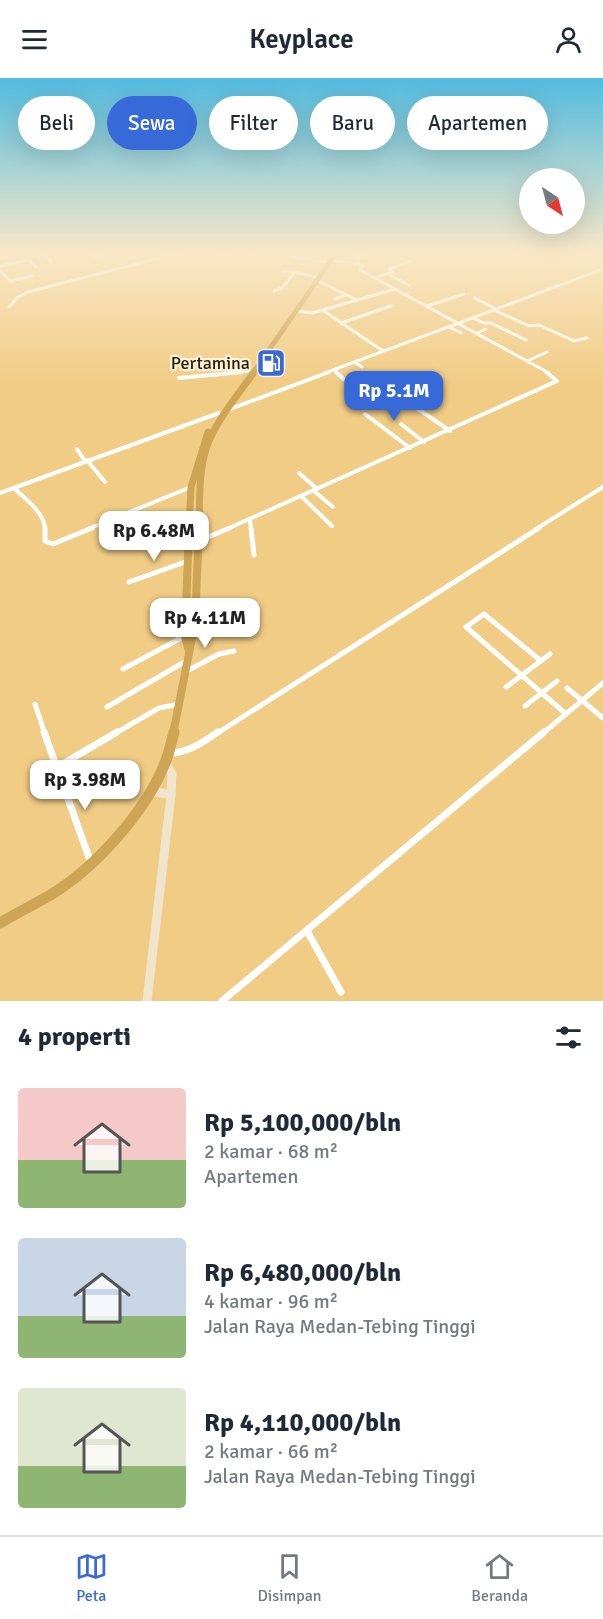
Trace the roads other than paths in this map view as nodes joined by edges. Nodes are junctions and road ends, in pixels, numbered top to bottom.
1 (23, 296) edge
2 (304, 296) edge
3 (344, 296) edge
4 (349, 296) edge
5 (370, 296) edge
6 (408, 296) edge
7 (458, 296) edge
8 (532, 296) edge
9 (475, 298) dead end
10 (335, 299) dead end
11 (357, 300) junction
12 (300, 302) junction
13 (391, 306) dead end
14 (427, 306) junction
15 (9, 307) dead end
16 (324, 310) junction
17 (495, 310) junction
18 (298, 311) junction
19 (473, 318) junction
20 (341, 323) junction
21 (459, 323) junction
22 (449, 327) junction
23 (486, 329) dead end
24 (461, 333) dead end
25 (477, 333) junction
26 (587, 338) dead end
27 (526, 340) dead end
28 (383, 351) junction
29 (547, 352) dead end
30 (527, 361) junction
31 (354, 362) junction
32 (362, 368) dead end
33 (336, 369) junction
34 (250, 371) junction
35 (179, 378) dead end
36 (352, 387) dead end
37 (425, 394) dead end
38 (230, 409) junction
39 (219, 413) junction
40 (365, 414) dead end
41 (401, 424) dead end
42 (450, 431) junction
43 (424, 442) junction
44 (410, 448) junction
45 (77, 449) dead end
46 (86, 461) junction
47 (299, 473) dead end
48 (105, 482) dead end
49 (191, 487) junction
50 (603, 487) edge
51 (14, 488) junction
52 (315, 490) junction
53 (0, 493) edge
54 (301, 496) junction
55 (333, 507) dead end
56 (250, 520) junction
57 (332, 526) dead end
58 (190, 528) junction
59 (163, 538) dead end
60 (198, 541) junction
61 (254, 555) dead end
62 (188, 561) junction
63 (129, 582) dead end
64 (185, 636) junction
65 (234, 651) dead end
66 (550, 654) dead end
67 (186, 661) junction
68 (541, 661) junction
69 (123, 669) dead end
70 (522, 675) junction
71 (556, 681) dead end
72 (603, 683) edge
73 (506, 687) dead end
74 (567, 688) dead end
75 (542, 693) junction
76 (582, 700) junction
77 (35, 704) dead end
78 (180, 704) junction
79 (107, 706) dead end
80 (525, 706) dead end
81 (566, 714) junction
82 (603, 718) edge
83 (167, 758) junction
84 (56, 768) junction
85 (151, 790) junction
86 (171, 795) junction
87 (91, 863) junction
88 (0, 923) edge
89 (307, 931) junction
90 (340, 992) dead end
91 (147, 1001) edge
92 (222, 1001) edge

1 - 15 street
2 - 12 highway
3 - 10 street
4 - 11 street
5 - 11 street
6 - 14 street
7 - 14 street
8 - 17 street
9 - 17 street
11 - 16 street
12 - 18 highway
12 - 34 highway
13 - 20 street
14 - 21 street
16 - 18 street
16 - 20 street
17 - 19 street
17 - 26 street
18 - 38 highway
19 - 21 street
19 - 27 street
20 - 28 street
21 - 22 street
21 - 25 street
22 - 24 street
22 - 28 street
23 - 25 street
25 - 30 street
28 - 31 street
29 - 30 street
30 - 42 street
31 - 32 street
31 - 33 street
33 - 36 street
33 - 38 street
34 - 35 street
34 - 39 highway
37 - 42 street
38 - 60 highway
39 - 46 street
39 - 49 highway
40 - 44 street
41 - 43 street
42 - 43 street
43 - 44 street
44 - 52 street
45 - 46 street
46 - 48 street
46 - 51 street
47 - 52 street
49 - 51 street
49 - 58 highway
50 - 83 street
51 - 53 street
52 - 54 street
52 - 55 street
54 - 56 street
54 - 57 street
56 - 60 street
56 - 61 street
58 - 59 street
58 - 62 highway
60 - 67 highway
62 - 63 street
62 - 64 highway
64 - 67 highway
64 - 69 street
65 - 67 street
66 - 68 street
67 - 78 highway
67 - 79 street
68 - 70 street
68 - 70 street
70 - 73 street
70 - 75 street
71 - 75 street
72 - 76 street
74 - 76 street
75 - 80 street
75 - 81 street
76 - 81 street
76 - 82 street
77 - 84 street
78 - 83 highway
78 - 84 street
81 - 89 street
83 - 85 highway
83 - 86 street
84 - 87 street
85 - 86 street
85 - 87 highway
86 - 91 street
87 - 88 highway
89 - 90 street
89 - 92 street

